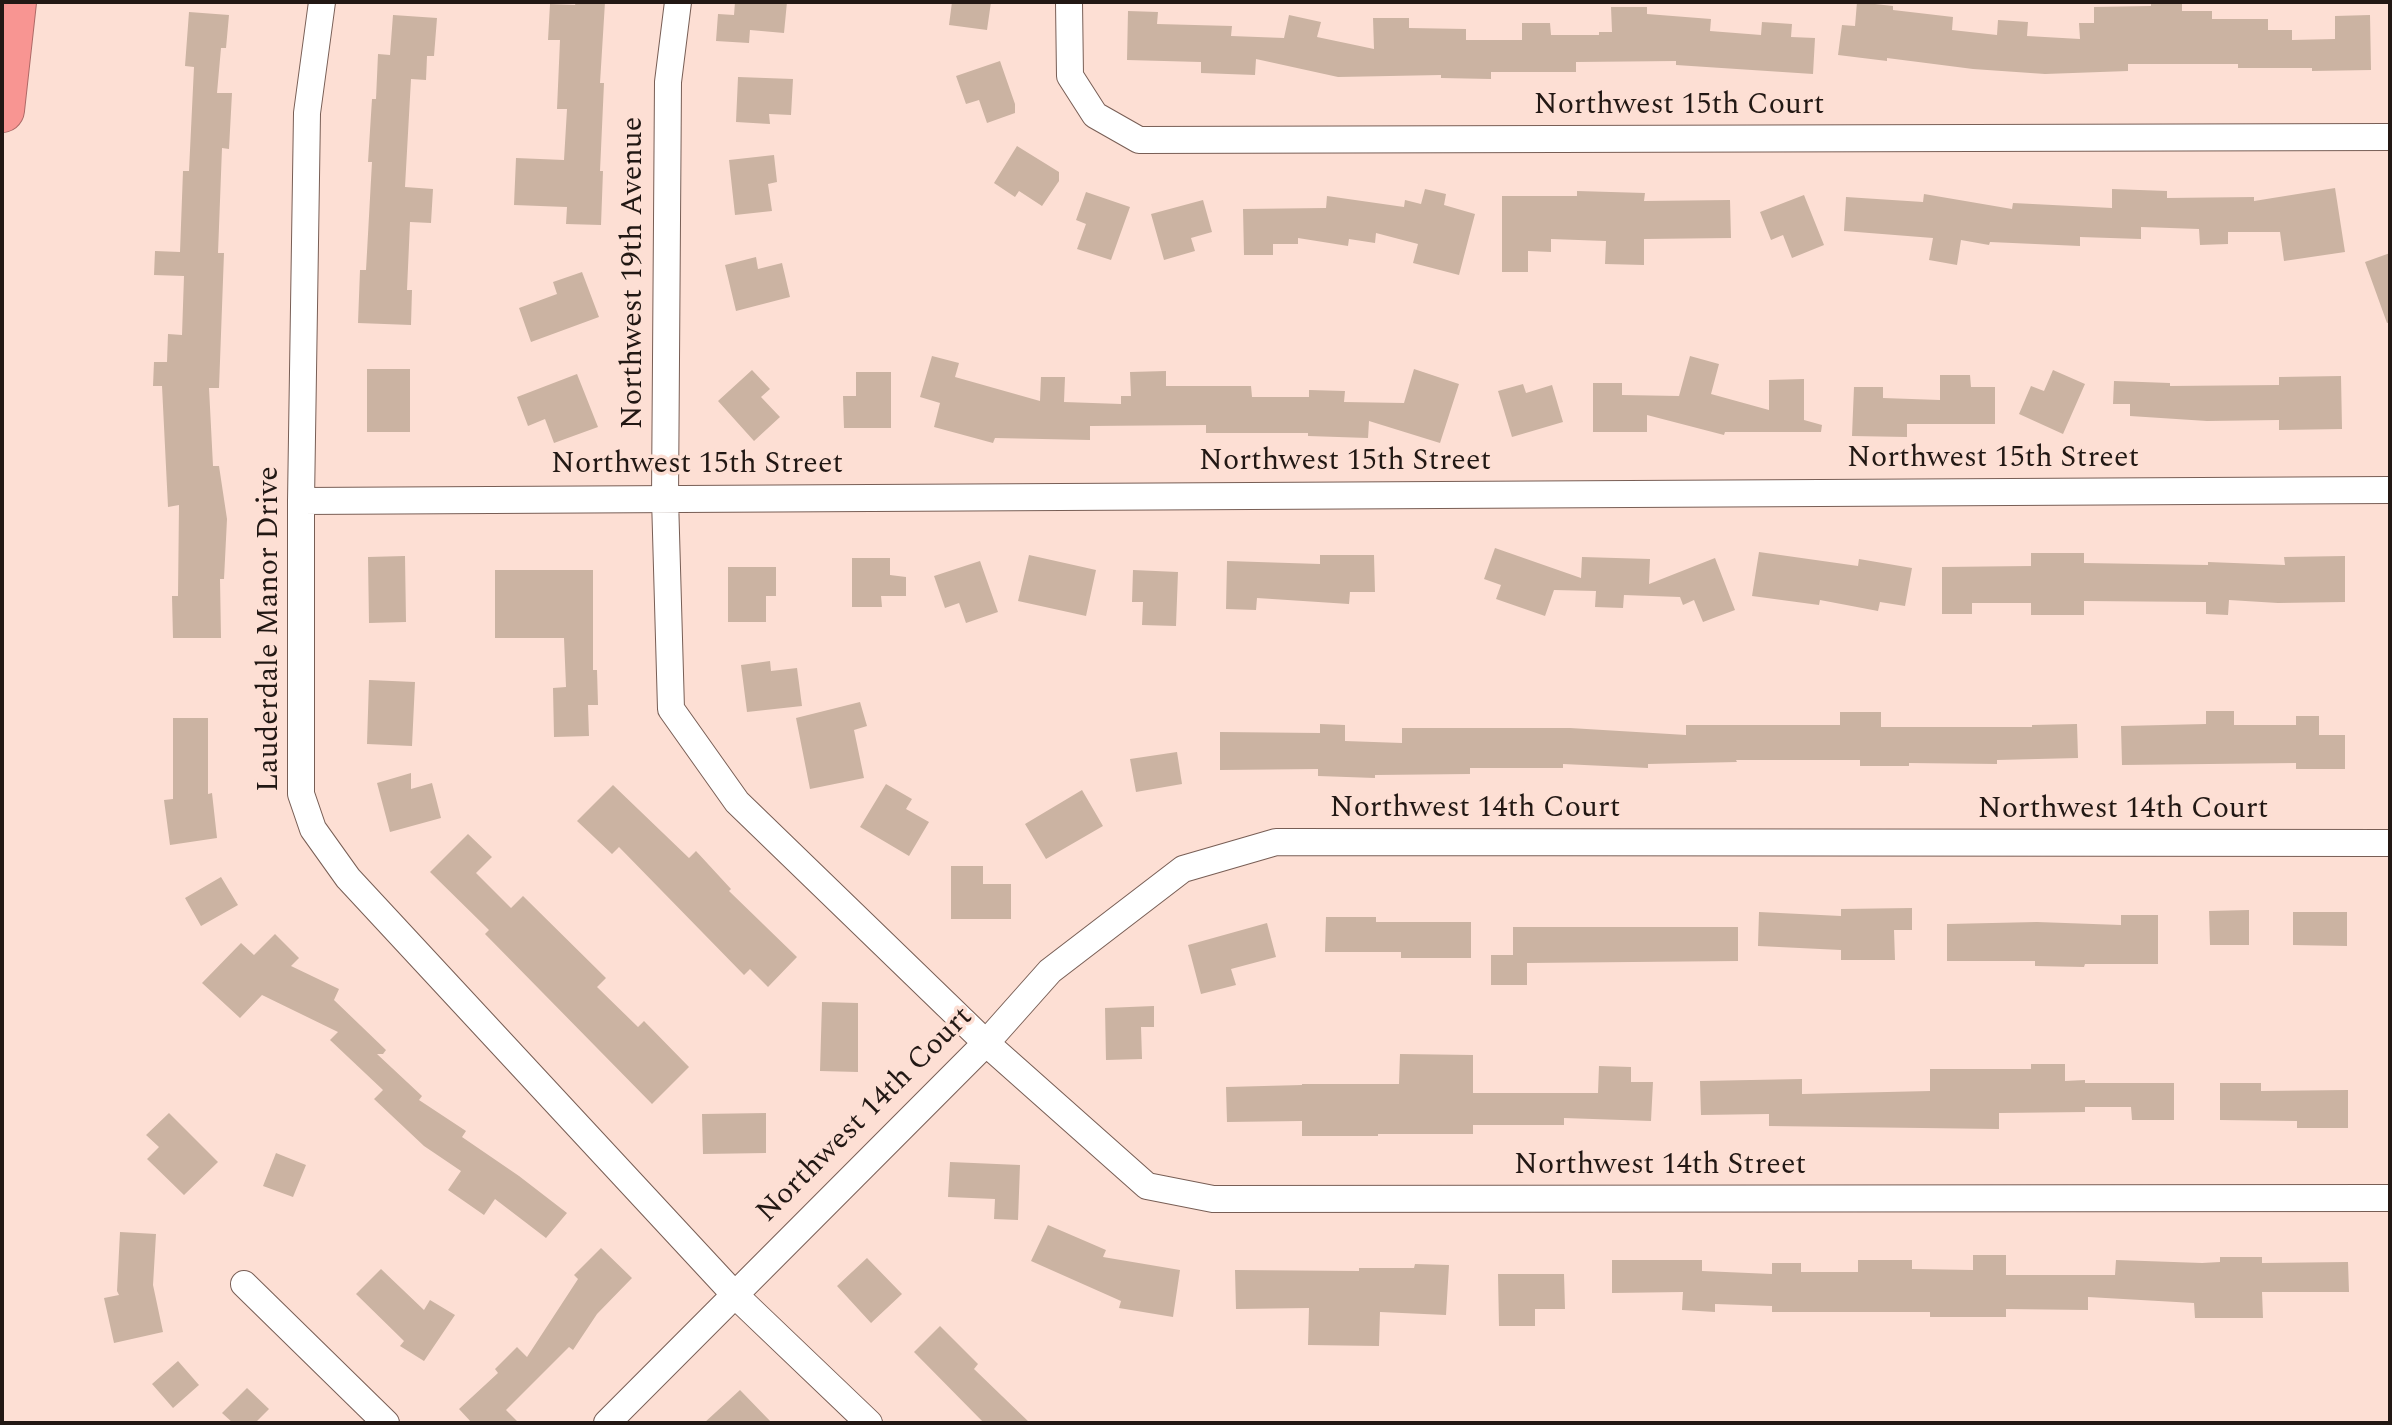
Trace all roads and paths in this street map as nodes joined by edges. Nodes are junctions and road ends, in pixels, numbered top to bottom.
1 (14, 2) edge
2 (322, 2) edge
3 (678, 2) edge
4 (1069, 2) edge
5 (2, 53) edge
6 (2, 110) edge
7 (2390, 137) edge
8 (2390, 490) edge
9 (665, 498) junction
10 (301, 501) junction
11 (2390, 843) edge
12 (986, 1043) junction
13 (2390, 1198) edge
14 (244, 1284) dead end
15 (735, 1295) junction
16 (386, 1423) edge
17 (607, 1423) edge
18 (869, 1423) edge

1 - 5 highway
1 - 6 highway
2 - 10 street, Lauderdale Manor Drive
3 - 9 street, Northwest 19th Avenue
4 - 7 street, Northwest 15th Court
8 - 9 street, Northwest 15th Street
9 - 10 street, Northwest 15th Street
9 - 12 street, Northwest 19th Avenue
10 - 15 street, Lauderdale Manor Drive
11 - 12 street, Northwest 14th Court
12 - 13 street, Northwest 14th Street
12 - 15 street, Northwest 14th Court
14 - 16 street
15 - 17 street
15 - 18 street, Lauderdale Manor Drive

